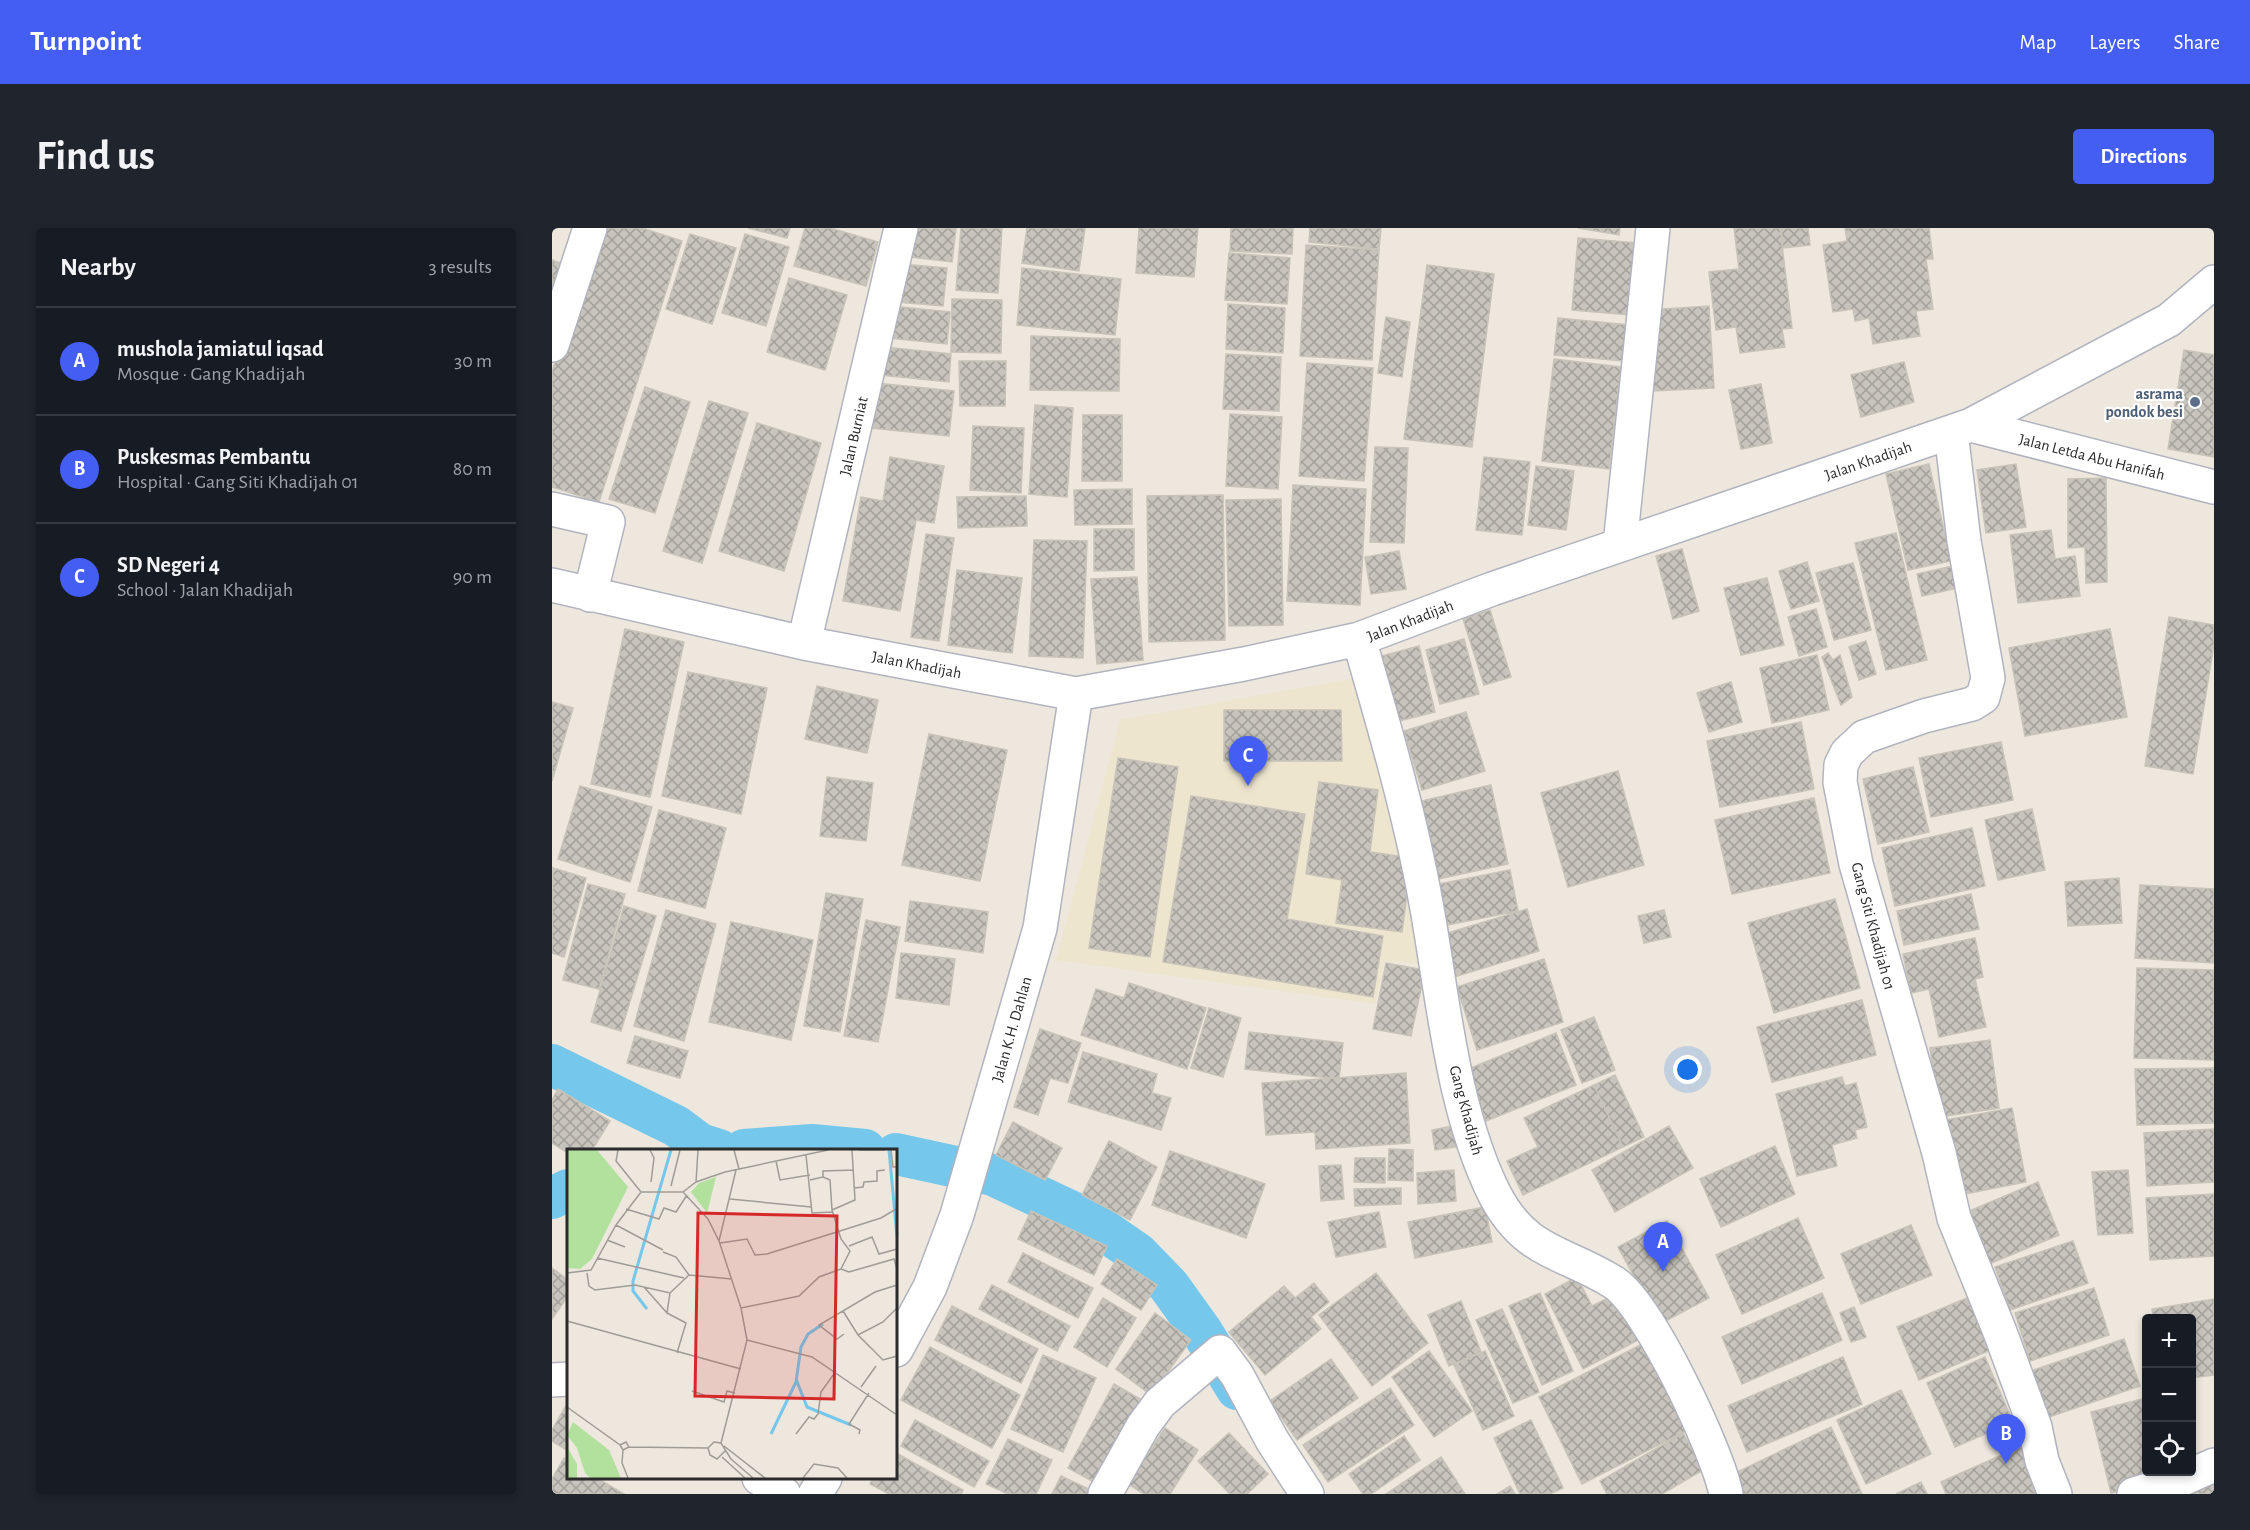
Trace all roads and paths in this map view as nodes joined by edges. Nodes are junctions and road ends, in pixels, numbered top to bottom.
1 (590, 228) edge
2 (901, 228) edge
3 (1653, 228) edge
4 (2214, 282) edge
5 (552, 345) edge
6 (1961, 428) junction
7 (2214, 487) edge
8 (552, 508) edge
9 (1620, 545) junction
10 (552, 585) edge
11 (590, 595) junction
12 (1359, 639) junction
13 (804, 643) junction
14 (1076, 694) junction
15 (897, 1348) edge
16 (567, 1379) edge
17 (552, 1380) edge
18 (2214, 1465) edge
19 (761, 1479) edge
20 (824, 1479) edge
21 (784, 1494) edge
22 (815, 1494) edge
23 (1105, 1494) edge
24 (1307, 1494) edge
25 (1726, 1494) edge
26 (2055, 1494) edge
27 (2134, 1494) edge

1 - 5 street
2 - 13 street, Jalan Burniat
3 - 9 street
4 - 6 street, Jalan Khadijah
6 - 7 street, Jalan Letda Abu Hanifah
6 - 9 street, Jalan Khadijah
6 - 26 street, Gang Siti Khadijah 01
8 - 11 street
9 - 12 street, Jalan Khadijah
10 - 11 street, Jalan Khadijah
11 - 13 street, Jalan Khadijah
12 - 14 street, Jalan Khadijah
12 - 25 street, Gang Khadijah
13 - 14 street, Jalan Khadijah
14 - 15 street, Jalan K.H. Dahlan
16 - 17 street
18 - 27 street
19 - 21 street
20 - 22 street
23 - 24 street

